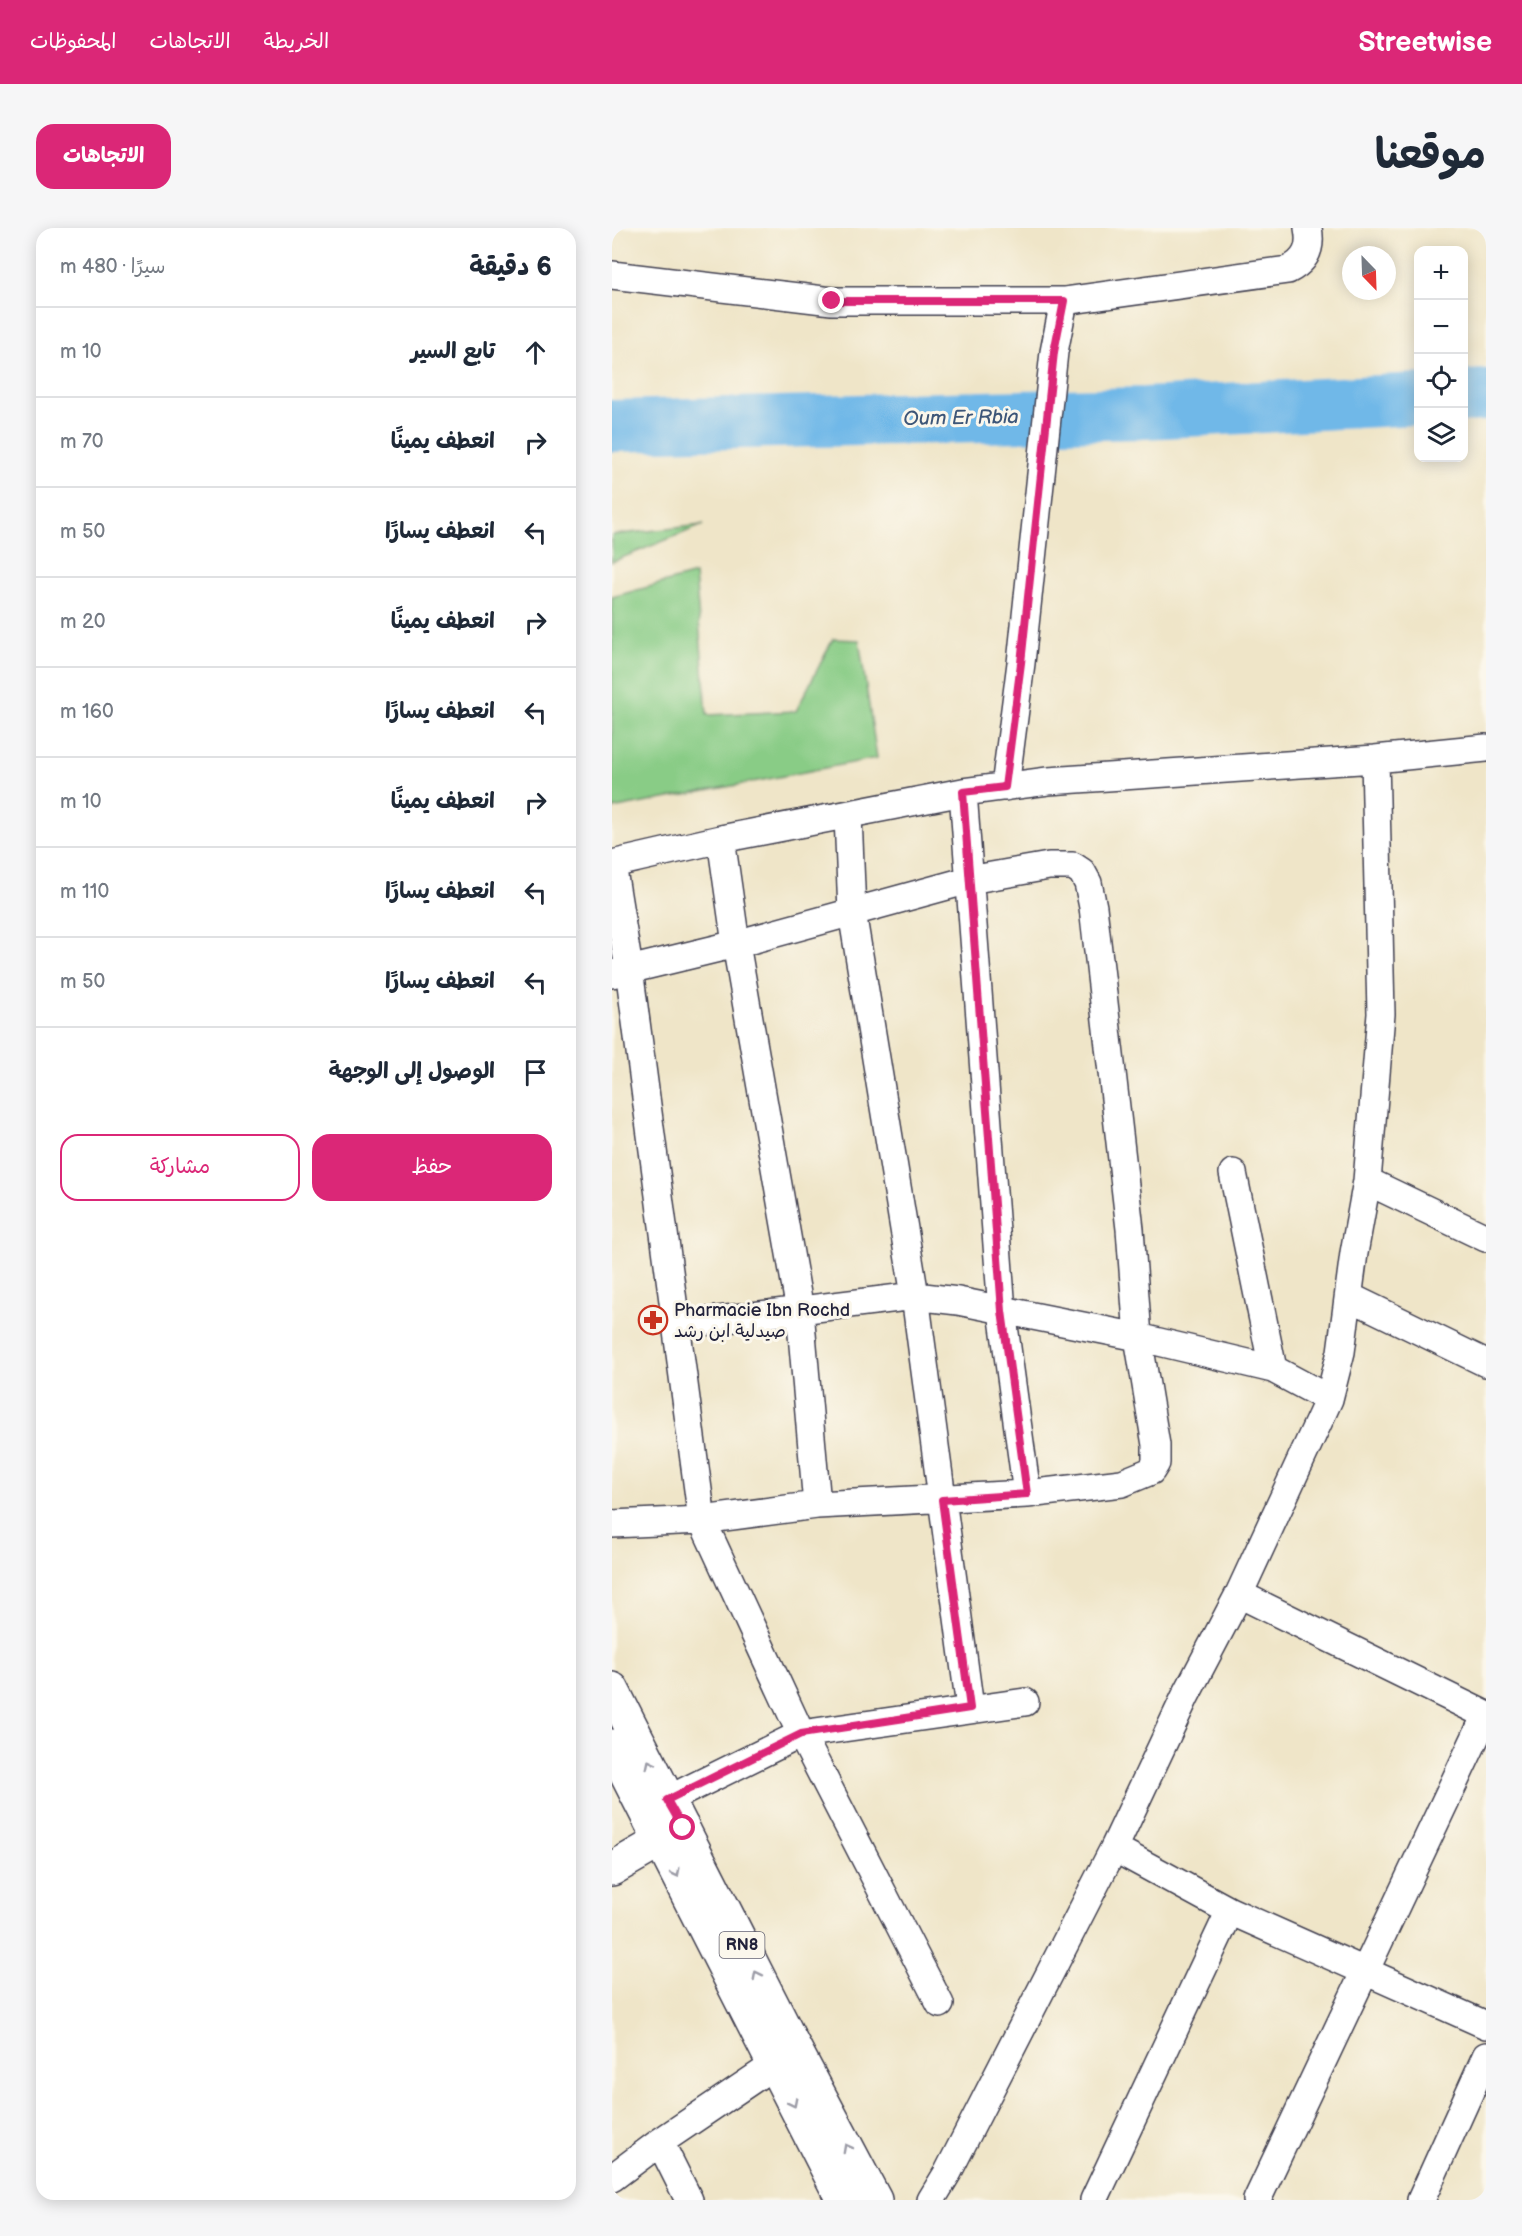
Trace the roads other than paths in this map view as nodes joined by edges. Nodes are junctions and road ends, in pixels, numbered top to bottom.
1 (1308, 228) edge
2 (612, 275) edge
3 (1064, 301) junction
4 (1486, 748) edge
5 (1375, 759) junction
6 (1005, 787) junction
7 (963, 792) junction
8 (848, 816) junction
9 (721, 839) junction
10 (612, 864) edge
11 (969, 880) junction
12 (852, 912) junction
13 (736, 944) junction
14 (620, 971) edge
15 (1233, 1173) dead end
16 (1367, 1181) junction
17 (1486, 1238) edge
18 (915, 1296) junction
19 (1350, 1297) junction
20 (800, 1311) junction
21 (1002, 1311) junction
22 (677, 1325) junction
23 (1138, 1337) junction
24 (1486, 1363) edge
25 (1273, 1369) junction
26 (1329, 1399) junction
27 (1027, 1494) junction
28 (942, 1500) junction
29 (817, 1505) junction
30 (702, 1520) junction
31 (612, 1524) edge
32 (1239, 1594) junction
33 (612, 1689) edge
34 (1025, 1702) dead end
35 (970, 1708) junction
36 (1486, 1715) edge
37 (801, 1734) junction
38 (612, 1746) edge
39 (667, 1800) junction
40 (671, 1834) junction
41 (1114, 1848) junction
42 (612, 1869) edge
43 (1230, 1911) junction
44 (1364, 1971) junction
45 (940, 2004) dead end
46 (1486, 2025) edge
47 (1486, 2056) edge
48 (785, 2059) junction
49 (660, 2142) junction
50 (612, 2178) edge
51 (689, 2200) edge
52 (843, 2200) edge
53 (875, 2200) edge
54 (931, 2200) edge
55 (1094, 2200) edge
56 (1257, 2200) edge
57 (1421, 2200) edge

1 - 3 street
2 - 3 street
3 - 6 street
4 - 5 street
5 - 6 street
5 - 16 street
6 - 7 street
7 - 8 street
7 - 11 street
8 - 9 street
8 - 12 street
9 - 10 street
9 - 13 street
10 - 14 street
11 - 12 street
11 - 21 street
11 - 23 street
12 - 13 street
12 - 18 street
13 - 14 street
13 - 20 street
14 - 22 street
15 - 25 street
16 - 17 street
16 - 19 street
18 - 20 street
18 - 21 street
18 - 28 street
19 - 24 street
19 - 26 street
20 - 22 street
20 - 29 street
21 - 23 street
21 - 27 street
22 - 30 street
23 - 25 street
23 - 27 street
25 - 26 street
26 - 32 street
27 - 28 street
28 - 29 street
28 - 35 street
29 - 30 street
30 - 31 street
30 - 37 street
32 - 36 street
32 - 41 street
39 -> 33 main road, RN8
34 - 35 street
35 - 37 street
36 - 44 street
37 - 39 street
37 - 45 street
38 - 40 main road, RN8
39 - 40 main road, RN8
40 - 42 main road
40 - 48 main road, RN8
41 - 43 street
41 - 54 street
43 - 44 street
43 - 55 street
44 - 46 street
44 - 56 street
47 - 57 street
48 - 49 street
48 -> 52 main road, RN8
53 -> 48 main road, RN8
49 - 50 street
49 - 51 street

